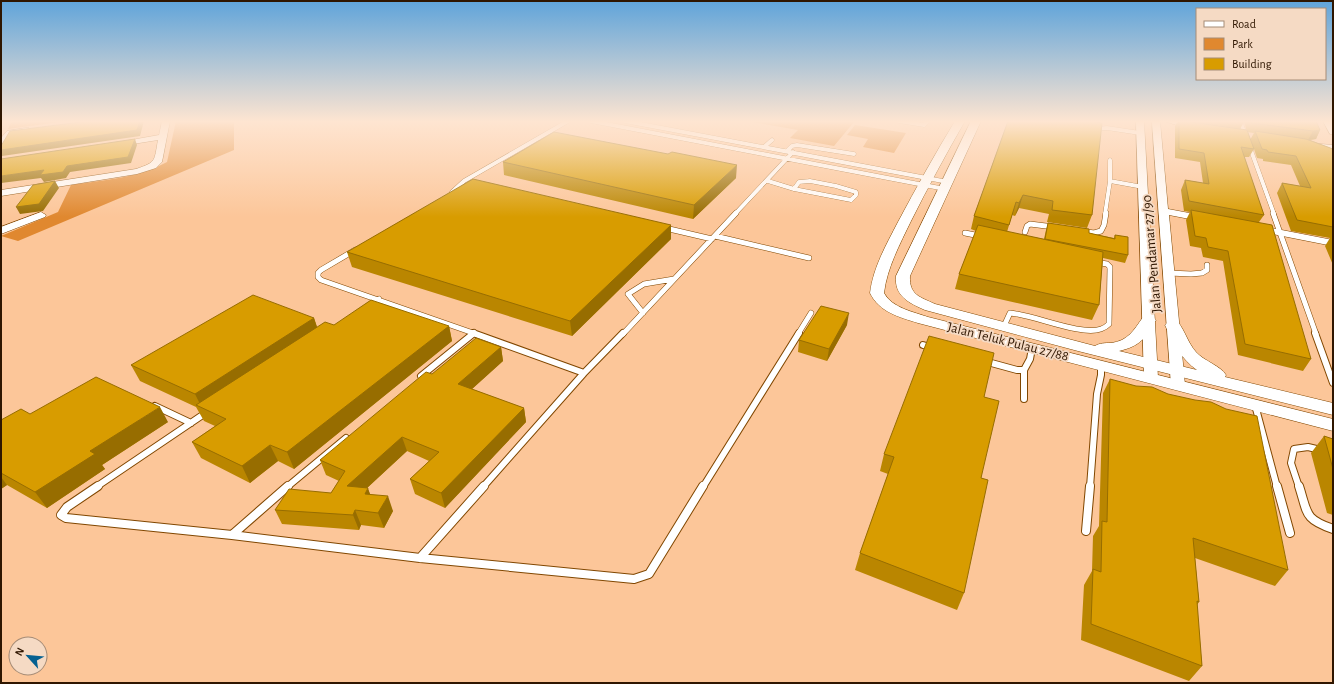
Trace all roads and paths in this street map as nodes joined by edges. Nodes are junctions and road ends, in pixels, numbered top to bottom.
1 (160, 153) edge
2 (513, 153) edge
3 (757, 153) edge
4 (792, 153) edge
5 (798, 153) edge
6 (847, 153) edge
7 (941, 153) edge
8 (961, 153) edge
9 (1141, 153) edge
10 (1159, 153) edge
11 (1251, 153) edge
12 (854, 154) dead end
13 (787, 159) junction
14 (1110, 160) dead end
15 (848, 163) junction
16 (844, 170) junction
17 (464, 181) junction
18 (768, 181) junction
19 (1110, 181) junction
20 (472, 182) edge
21 (924, 182) junction
22 (946, 186) junction
23 (1143, 187) junction
24 (794, 189) junction
25 (5, 192) edge
26 (450, 194) edge
27 (1, 201) edge
28 (1164, 211) junction
29 (41, 215) dead end
30 (1218, 221) edge
31 (659, 227) edge
32 (1249, 227) edge
33 (1058, 228) edge
34 (1072, 230) edge
35 (1, 231) edge
36 (1025, 232) dead end
37 (965, 233) dead end
38 (1280, 233) junction
39 (714, 238) junction
40 (986, 238) edge
41 (1333, 243) edge
42 (362, 246) edge
43 (809, 258) dead end
44 (1086, 260) edge
45 (1207, 265) dead end
46 (1169, 273) junction
47 (674, 279) junction
48 (379, 299) junction
49 (359, 312) edge
50 (643, 313) junction
51 (811, 313) dead end
52 (1148, 320) junction
53 (1173, 324) junction
54 (1004, 326) junction
55 (474, 333) junction
56 (923, 345) dead end
57 (1032, 348) junction
58 (1084, 348) junction
59 (937, 349) edge
60 (980, 360) edge
61 (1101, 365) junction
62 (1024, 370) junction
63 (1150, 371) junction
64 (584, 373) junction
65 (1177, 378) junction
66 (414, 383) edge
67 (1333, 383) edge
68 (1240, 386) junction
69 (1024, 399) dead end
70 (150, 404) edge
71 (1255, 405) junction
72 (217, 406) edge
73 (1333, 409) edge
74 (191, 423) junction
75 (1333, 425) edge
76 (353, 432) edge
77 (1333, 453) edge
78 (1333, 529) edge
79 (1086, 531) dead end
80 (1290, 533) dead end
81 (232, 535) junction
82 (420, 558) junction

1 - 25 street
2 - 17 lane
3 - 13 lane
4 - 13 lane
5 - 15 lane
6 - 12 lane
7 - 21 street, Jalan Teluk Pulau 27/88
8 - 22 street, Jalan Teluk Pulau 27/88
9 - 23 street, Jalan Pendamar 27/90
10 - 28 street, Jalan Pendamar 27/90
11 - 38 lane
13 - 16 lane
13 - 18 lane
14 - 19 lane
15 - 16 lane
15 - 21 lane
16 - 21 lane
17 - 20 lane
17 - 26 lane
18 - 24 lane
18 - 39 lane
19 - 23 lane
19 - 34 lane
21 - 22 lane
21 - 22 lane
21 - 57 street, Jalan Teluk Pulau 27/88
22 - 54 street, Jalan Teluk Pulau 27/88
23 - 52 street, Jalan Pendamar 27/90
24 - 24 lane
25 - 27 street
28 - 30 street
28 - 46 street, Jalan Pendamar 27/90
29 - 35 street
31 - 39 lane
32 - 38 street
33 - 36 lane
37 - 40 lane
38 - 41 street
38 - 67 lane
39 - 43 lane
39 - 47 lane
42 - 48 lane
44 - 54 lane
45 - 46 lane
46 - 53 street, Jalan Pendamar 27/90
47 - 50 lane
47 - 50 lane
48 - 49 lane
48 - 55 lane
50 - 64 lane
51 - 82 lane
52 - 58 street
52 - 63 street, Jalan Pendamar 27/90
53 - 65 street, Jalan Pendamar 27/90
53 - 68 street
54 - 58 street, Jalan Teluk Pulau 27/88
55 - 64 lane
55 - 66 lane
56 - 59 lane
57 - 61 street, Jalan Teluk Pulau 27/88
57 - 62 lane
58 - 63 street, Jalan Teluk Pulau 27/88
60 - 62 lane
61 - 63 street, Jalan Teluk Pulau 27/88
61 - 79 lane
62 - 69 lane
63 - 65 street, Jalan Teluk Pulau 27/88
64 - 82 lane
65 - 68 street, Jalan Teluk Pulau 27/88
65 - 71 street, Jalan Teluk Pulau 27/88
68 - 73 street, Jalan Teluk Pulau 27/88
70 - 74 lane
71 - 75 street, Jalan Teluk Pulau 27/88
71 - 80 lane
72 - 74 lane
74 - 81 lane
76 - 81 lane
77 - 78 lane
81 - 82 lane

